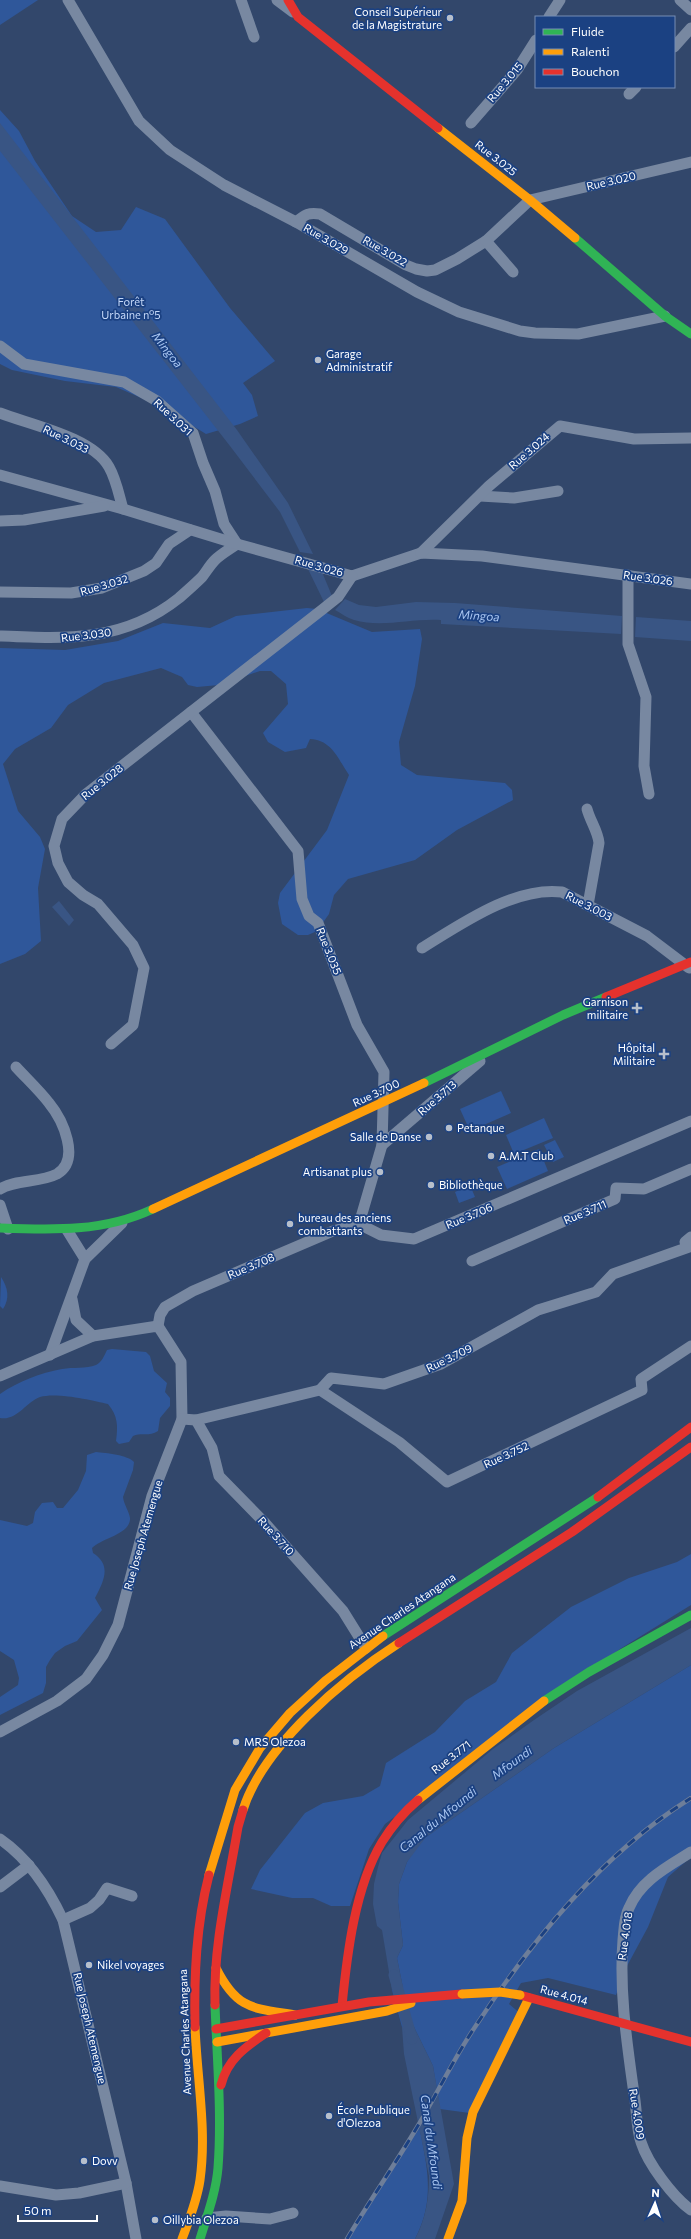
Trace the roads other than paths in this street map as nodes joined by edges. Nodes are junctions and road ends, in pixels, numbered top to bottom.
1 (68, 0) edge
2 (241, 0) edge
3 (277, 0) edge
4 (288, 0) edge
5 (560, 0) edge
6 (680, 0) edge
7 (691, 10) edge
8 (298, 16) junction
9 (550, 16) edge
10 (691, 28) edge
11 (254, 37) dead end
12 (535, 42) edge
13 (675, 45) edge
14 (471, 122) dead end
15 (691, 162) edge
16 (530, 200) junction
17 (296, 222) junction
18 (486, 241) junction
19 (513, 272) dead end
20 (665, 316) junction
21 (691, 334) edge
22 (0, 346) edge
23 (0, 413) edge
24 (691, 438) edge
25 (0, 475) edge
26 (558, 491) dead end
27 (480, 496) junction
28 (108, 505) junction
29 (123, 508) junction
30 (0, 521) edge
31 (190, 530) junction
32 (237, 544) junction
33 (422, 553) junction
34 (628, 575) junction
35 (352, 576) junction
36 (691, 584) edge
37 (0, 592) edge
38 (0, 636) edge
39 (191, 712) junction
40 (649, 794) dead end
41 (587, 809) dead end
42 (588, 905) junction
43 (422, 948) dead end
44 (688, 965) edge
45 (111, 1044) dead end
46 (492, 1051) junction
47 (16, 1067) dead end
48 (384, 1102) junction
49 (691, 1121) edge
50 (382, 1146) junction
51 (691, 1169) edge
52 (0, 1189) edge
53 (0, 1205) edge
54 (122, 1223) junction
55 (359, 1224) junction
56 (4, 1228) edge
57 (66, 1230) junction
58 (691, 1237) edge
59 (85, 1259) junction
60 (472, 1261) dead end
61 (72, 1296) junction
62 (158, 1326) junction
63 (94, 1336) junction
64 (691, 1346) edge
65 (50, 1356) junction
66 (0, 1376) edge
67 (320, 1390) junction
68 (182, 1419) junction
69 (196, 1420) junction
70 (691, 1427) edge
71 (691, 1447) edge
72 (691, 1615) edge
73 (366, 1648) junction
74 (0, 1732) edge
75 (0, 1838) edge
76 (691, 1852) edge
77 (212, 1859) junction
78 (29, 1865) junction
79 (0, 1887) edge
80 (132, 1896) dead end
81 (63, 1920) junction
82 (215, 1966) junction
83 (428, 1997) junction
84 (529, 1998) junction
85 (342, 2006) junction
86 (295, 2015) junction
87 (624, 2024) junction
88 (216, 2028) junction
89 (266, 2033) junction
90 (206, 2037) junction
91 (217, 2042) junction
92 (691, 2042) edge
93 (196, 2047) junction
94 (219, 2098) junction
95 (126, 2183) junction
96 (0, 2186) edge
97 (691, 2210) edge
98 (293, 2213) dead end
99 (207, 2218) junction
100 (136, 2239) edge
101 (182, 2239) edge
102 (200, 2239) edge
103 (448, 2239) edge

1 - 17 street, Rue 3.029
2 - 11 street
3 - 8 street
4 - 8 main road, Rue 3.025
5 - 9 street
6 - 7 street
8 - 16 main road, Rue 3.025
10 - 13 street
12 - 14 street, Rue 3.015
15 - 16 street, Rue 3.020
16 - 18 street, Rue 3.022
16 - 20 main road, Rue 3.025
17 - 18 street, Rue 3.022
17 - 20 street, Rue 3.029
18 - 19 street
20 - 21 main road, Rue 3.025
22 - 32 street, Rue 3.031
23 - 29 street, Rue 3.033
24 - 27 street, Rue 3.024
25 - 28 street, Rue 3.026
26 - 27 street
27 - 33 street, Rue 3.024
28 - 29 street, Rue 3.026
28 - 30 street
29 - 31 street, Rue 3.026
31 - 32 street, Rue 3.026
31 - 37 street, Rue 3.032
32 - 35 street, Rue 3.026
32 - 38 street, Rue 3.030
33 - 34 street, Rue 3.026
33 - 35 street, Rue 3.026
34 - 36 street, Rue 3.026
34 - 40 street
35 - 39 street, Rue 3.028
39 - 45 street, Rue 3.028
39 - 48 street, Rue 3.035
41 - 42 street
42 - 43 street, Rue 3.003
42 - 44 street, Rue 3.003
44 - 46 main road, Rue 3.700
46 - 48 main road, Rue 3.700
46 - 50 street, Rue 3.713
47 - 52 street
48 - 50 street
48 - 54 main road, Rue 3.700
49 - 55 street, Rue 3.706
50 - 55 street
51 - 60 street, Rue 3.711
53 - 56 street
54 - 57 main road, Rue 3.700
54 - 59 street
55 - 62 street, Rue 3.708
56 - 57 main road, Rue 3.700
57 - 59 street
58 - 67 street, Rue 3.709
59 - 61 street
61 - 63 street
61 - 65 street
62 - 63 street
62 - 68 street, Rue Joseph Atemengue
63 - 65 street
64 - 67 street, Rue 3.752
65 - 66 street
67 - 69 street, Rue 3.709
68 - 69 street, Rue 3.709
68 - 74 street, Rue Joseph Atemengue
69 - 73 street, Rue 3.710
70 - 73 main road, Avenue Charles Atangana
71 - 82 main road
72 - 85 main road, Rue 3.771
73 - 77 main road, Avenue Charles Atangana
75 - 78 street, Rue Joseph Atemengue
76 - 87 street, Rue 4.018
77 - 90 main road
77 - 93 main road, Avenue Charles Atangana
78 - 79 street
78 - 81 street, Rue Joseph Atemengue
80 - 81 street
81 - 95 street, Rue Joseph Atemengue
82 - 86 main road
82 - 88 main road
83 - 84 main road, Rue 4.014, bridge
83 - 85 main road, Rue 4.014
83 - 89 main road, Rue 4.014
84 - 87 main road, Rue 4.014
84 - 103 main road
85 - 86 main road, Rue 4.014
86 - 88 main road, Rue 4.014
87 - 92 main road, Rue 4.014
87 - 97 street, Rue 4.009
88 - 90 main road
88 - 91 main road
89 - 91 main road, Rue 4.014
89 - 94 main road
90 - 91 main road
90 - 93 main road
91 - 94 main road
93 - 101 main road, Avenue Charles Atangana
94 - 99 main road
95 - 96 street
95 - 100 street, Rue Joseph Atemengue
98 - 99 street
99 - 102 main road

